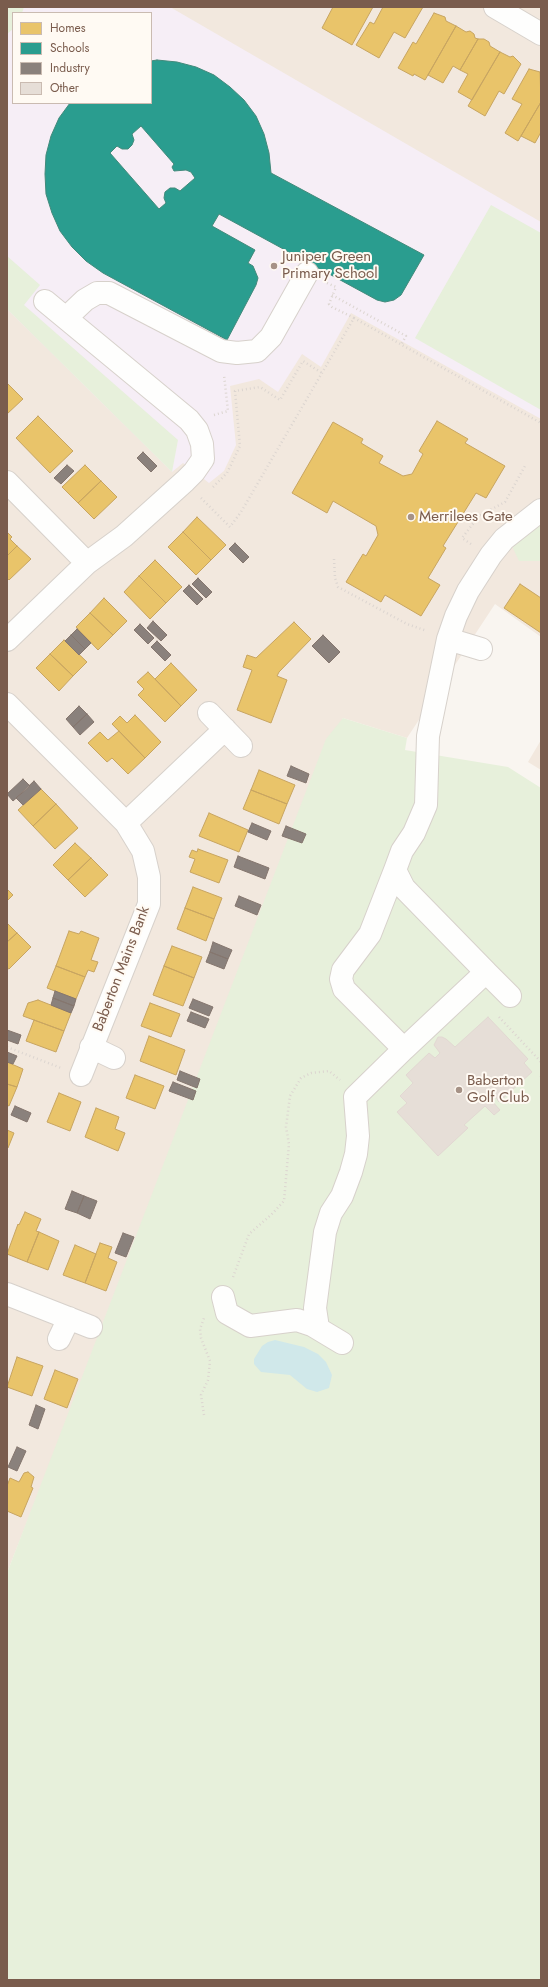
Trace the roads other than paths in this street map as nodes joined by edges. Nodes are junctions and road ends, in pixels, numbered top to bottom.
1 (495, 7) edge
2 (541, 34) edge
3 (307, 273) dead end
4 (45, 301) dead end
5 (66, 318) junction
6 (7, 482) edge
7 (541, 510) edge
8 (87, 563) junction
9 (448, 639) junction
10 (7, 640) edge
11 (481, 649) dead end
12 (7, 704) edge
13 (209, 713) dead end
14 (225, 729) junction
15 (241, 746) dead end
16 (126, 823) junction
17 (395, 870) junction
18 (486, 972) junction
19 (510, 996) road end
20 (91, 1047) junction
21 (404, 1049) junction
22 (114, 1058) dead end
23 (81, 1076) road end
24 (7, 1294) edge
25 (223, 1297) road end
26 (69, 1318) junction
27 (310, 1319) junction
28 (91, 1327) dead end
29 (60, 1339) dead end
30 (342, 1342) dead end

1 - 2 street
3 - 5 street
4 - 5 street
5 - 8 street
6 - 8 street
7 - 9 street
8 - 10 street
9 - 11 street
9 - 17 street
12 - 16 street, Baberton Mains Bank
13 - 14 street
14 - 15 street
14 - 16 street
16 - 20 street, Baberton Mains Bank
17 - 18 street
17 - 21 street
18 - 19 street
18 - 21 street
20 - 22 street, Baberton Mains Bank
20 - 23 street, Baberton Mains Bank
21 - 27 street
24 - 26 street
25 - 27 street
26 - 28 street
26 - 29 street
27 - 30 street

